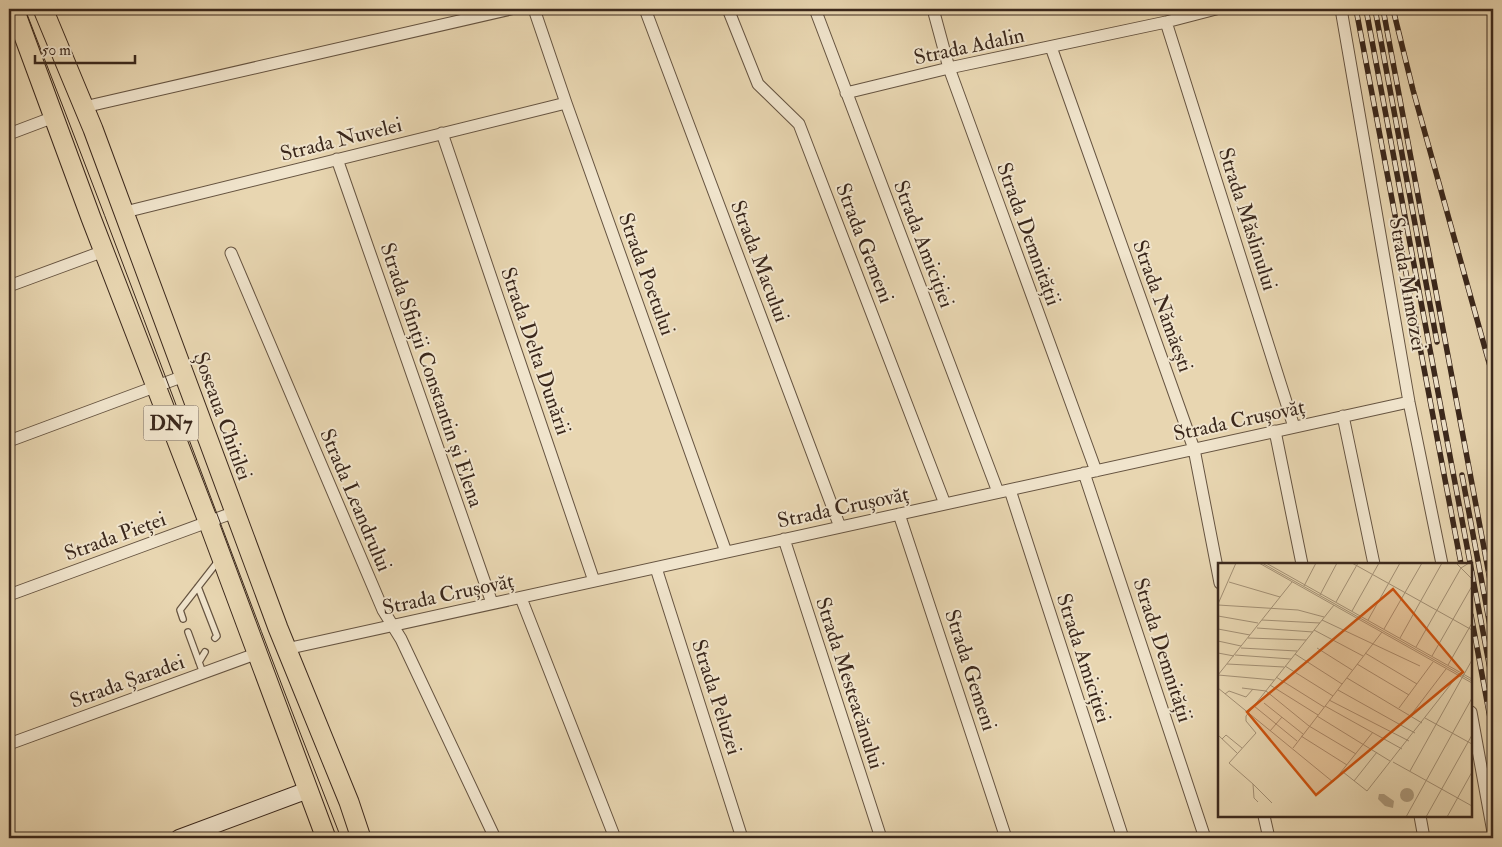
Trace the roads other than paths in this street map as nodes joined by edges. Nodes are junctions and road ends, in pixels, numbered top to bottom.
1 (14, 9) edge
2 (45, 9) edge
3 (511, 9) edge
4 (534, 9) edge
5 (645, 9) edge
6 (728, 9) edge
7 (815, 9) edge
8 (933, 9) edge
9 (1216, 9) edge
10 (1341, 9) edge
11 (1166, 22) junction
12 (1051, 47) junction
13 (949, 68) junction
14 (846, 92) junction
15 (566, 103) junction
16 (84, 107) junction
17 (54, 118) junction
18 (442, 133) junction
19 (9, 134) edge
20 (337, 159) junction
21 (125, 212) junction
22 (104, 251) junction
23 (231, 253) dead end
24 (9, 286) edge
25 (184, 376) junction
26 (156, 386) junction
27 (1409, 402) junction
28 (1344, 416) junction
29 (1294, 427) junction
30 (1275, 431) junction
31 (9, 441) edge
32 (1194, 449) junction
33 (1090, 472) junction
34 (1010, 490) junction
35 (998, 492) junction
36 (945, 504) junction
37 (235, 512) junction
38 (899, 514) junction
39 (208, 521) junction
40 (840, 527) junction
41 (784, 539) junction
42 (726, 552) junction
43 (222, 557) junction
44 (1302, 563) edge
45 (1374, 563) edge
46 (1442, 563) edge
47 (656, 568) junction
48 (1218, 572) edge
49 (594, 581) junction
50 (198, 587) junction
51 (9, 595) edge
52 (521, 598) junction
53 (492, 604) junction
54 (183, 619) dead end
55 (393, 625) junction
56 (188, 632) dead end
57 (215, 638) dead end
58 (286, 649) junction
59 (205, 652) dead end
60 (258, 653) junction
61 (199, 662) junction
62 (203, 673) junction
63 (1472, 717) edge
64 (9, 744) edge
65 (308, 790) junction
66 (1264, 817) edge
67 (1420, 817) edge
68 (1493, 832) edge
69 (178, 838) edge
70 (326, 838) edge
71 (361, 838) edge
72 (495, 838) edge
73 (615, 838) edge
74 (742, 838) edge
75 (880, 838) edge
76 (1006, 838) edge
77 (1123, 838) edge
78 (1205, 838) edge
79 (1269, 838) edge
80 (1424, 838) edge

1 - 17 main road, DN7
2 - 16 main road, Șoseaua Chitilei / DN7
3 - 16 street
4 - 15 street, Strada Poetului
5 - 40 street, Strada Macului
6 - 36 street, Strada Gemeni
7 - 14 street, Strada Amiciției
8 - 13 street, Strada Demnității
9 - 11 street, Strada Adalin
10 - 27 street, Strada Mimozei
11 - 12 street, Strada Adalin
11 - 29 street, Strada Măslinului
12 - 13 street, Strada Adalin
12 - 32 street, Strada Nămăești
13 - 14 street, Strada Adalin
13 - 33 street, Strada Demnității
14 - 35 street, Strada Amiciției
15 - 18 street, Strada Nuvelei
15 - 42 street, Strada Poetului
16 - 21 main road, Șoseaua Chitilei / DN7
17 - 19 street
17 - 22 main road, DN7
18 - 20 street, Strada Nuvelei
18 - 49 street, Strada Delta Dunării
20 - 21 street, Strada Nuvelei
20 - 53 street, Strada Sfinții Constantin și Elena
21 - 25 main road, Șoseaua Chitilei / DN7
22 - 24 street
22 - 26 main road, DN7
23 - 55 street, Strada Leandrului
25 - 26 street
25 - 37 main road, Șoseaua Chitilei / DN7
26 - 31 street
26 - 39 main road, DN7
27 - 28 street, Strada Crușovăț
27 - 46 street, Strada Mimozei
28 - 29 street, Strada Crușovăț
28 - 45 street
29 - 30 street, Strada Crușovăț
30 - 32 street, Strada Crușovăț
30 - 44 street
32 - 33 street, Strada Crușovăț
32 - 48 street, Strada Nămăești
33 - 34 street, Strada Crușovăț
33 - 78 street, Strada Demnității
34 - 35 street, Strada Crușovăț
34 - 77 street, Strada Amiciției
35 - 36 street, Strada Crușovăț
36 - 38 street, Strada Crușovăț
37 - 39 street, Strada Pieței
37 - 58 main road, Șoseaua Chitilei / DN7
38 - 40 street, Strada Crușovăț
38 - 76 street, Strada Gemeni
39 - 43 main road, DN7
39 - 51 street, Strada Pieței
40 - 41 street, Strada Crușovăț
41 - 42 street, Strada Crușovăț
41 - 75 street, Strada Mesteacănului
42 - 47 street, Strada Crușovăț
43 - 50 lane
43 - 60 main road, DN7
47 - 49 street, Strada Crușovăț
47 - 74 street, Strada Peluzei
49 - 52 street, Strada Crușovăț
50 - 54 lane
50 - 57 lane
52 - 53 street, Strada Crușovăț
52 - 73 street
53 - 55 street, Strada Crușovăț
55 - 58 street, Strada Crușovăț
55 - 72 street, Strada Leandrului
56 - 61 lane
58 - 71 main road, Șoseaua Chitilei / DN7
59 - 61 lane
60 - 62 street, Strada Șaradei
60 - 65 main road, DN7
61 - 62 lane
62 - 64 street, Strada Șaradei
63 - 68 street
65 - 69 street
65 - 70 main road, DN7
66 - 79 street
67 - 80 street

